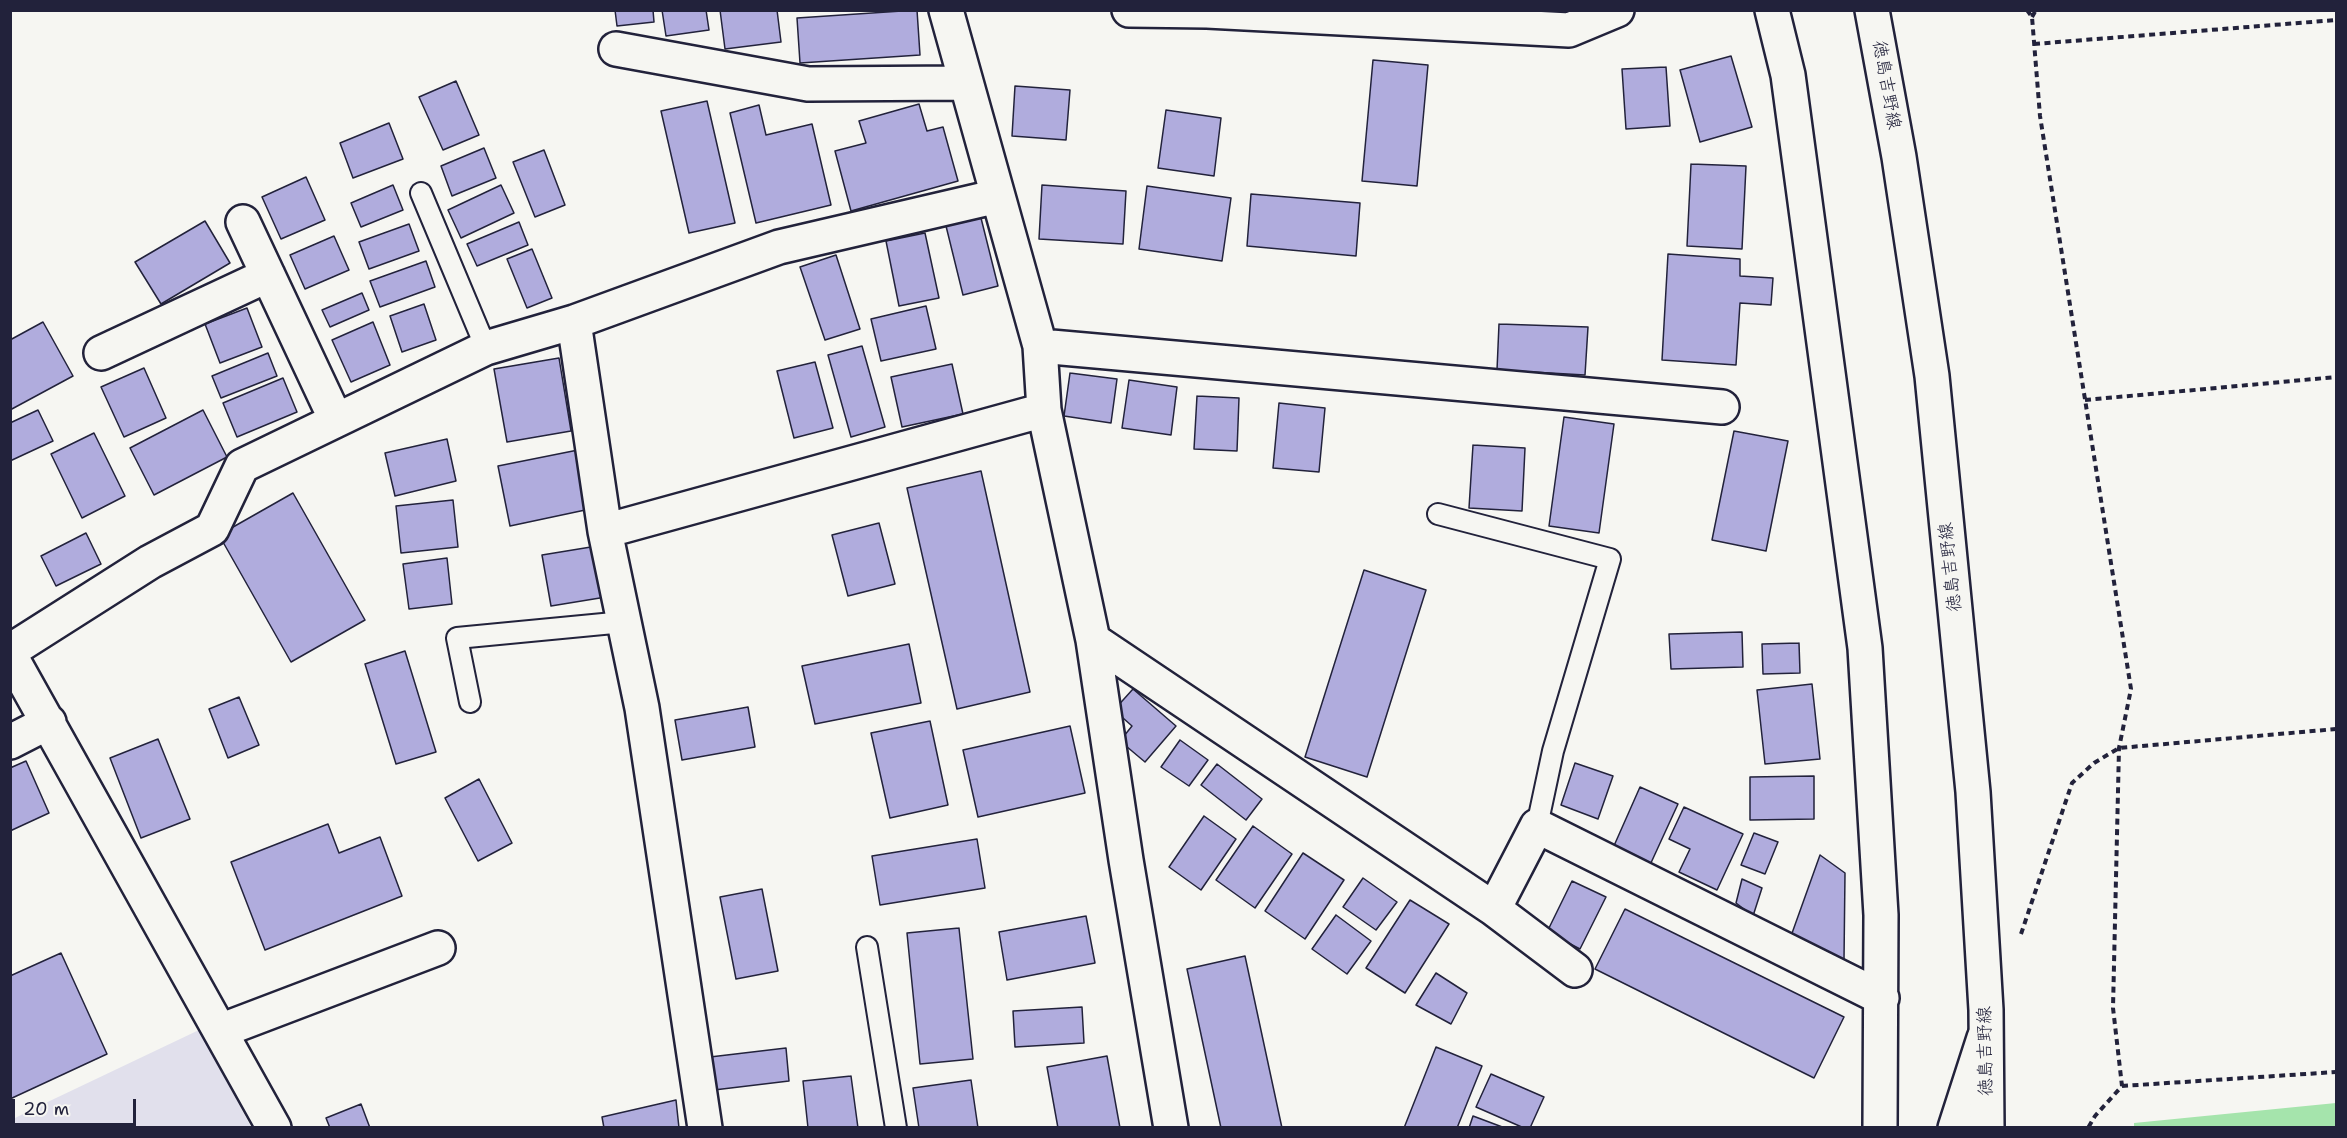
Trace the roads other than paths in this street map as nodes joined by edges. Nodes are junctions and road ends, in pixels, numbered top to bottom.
1 (946, 10) edge
2 (1129, 10) edge
3 (1617, 10) edge
4 (1772, 10) edge
5 (1872, 10) edge
6 (1302, 13) edge
7 (616, 49) dead end
8 (966, 83) junction
9 (421, 193) dead end
10 (998, 196) junction
11 (243, 222) dead end
12 (268, 275) junction
13 (574, 322) junction
14 (1040, 346) junction
15 (486, 348) junction
16 (101, 353) dead end
17 (1722, 407) dead end
18 (1044, 410) junction
19 (336, 420) junction
20 (1438, 514) dead end
21 (605, 531) junction
22 (624, 622) junction
23 (1094, 639) junction
24 (10, 653) edge
25 (470, 702) dead end
26 (49, 722) junction
27 (10, 742) edge
28 (1537, 826) junction
29 (1494, 909) junction
30 (867, 947) dead end
31 (438, 948) dead end
32 (1575, 970) dead end
33 (1882, 998) junction
34 (220, 1031) junction
35 (1986, 1031) junction
36 (274, 1128) edge
37 (705, 1128) edge
38 (896, 1128) edge
39 (1171, 1128) edge
40 (1880, 1128) edge
41 (1955, 1128) edge
42 (1987, 1128) edge

1 - 8 street
2 - 6 street
3 - 6 street
4 - 33 street
5 - 35 street, 徳島吉野線
7 - 8 street
8 - 10 street
9 - 15 lane
10 - 13 street
10 - 14 street
11 - 12 street
12 - 16 street
12 - 19 street
13 - 15 street
13 - 21 street
14 - 17 street
14 - 18 street
15 - 19 street
18 - 21 street
18 - 23 street
19 - 24 street
20 - 28 lane
21 - 22 street
22 - 25 lane
22 - 37 street
23 - 29 street
23 - 39 street
24 - 26 street
26 - 27 street
26 - 34 street
28 - 29 street
28 - 33 street
29 - 32 street
30 - 38 lane
31 - 34 street
33 - 40 street
34 - 36 street
35 - 41 street
35 - 42 street, 徳島吉野線

